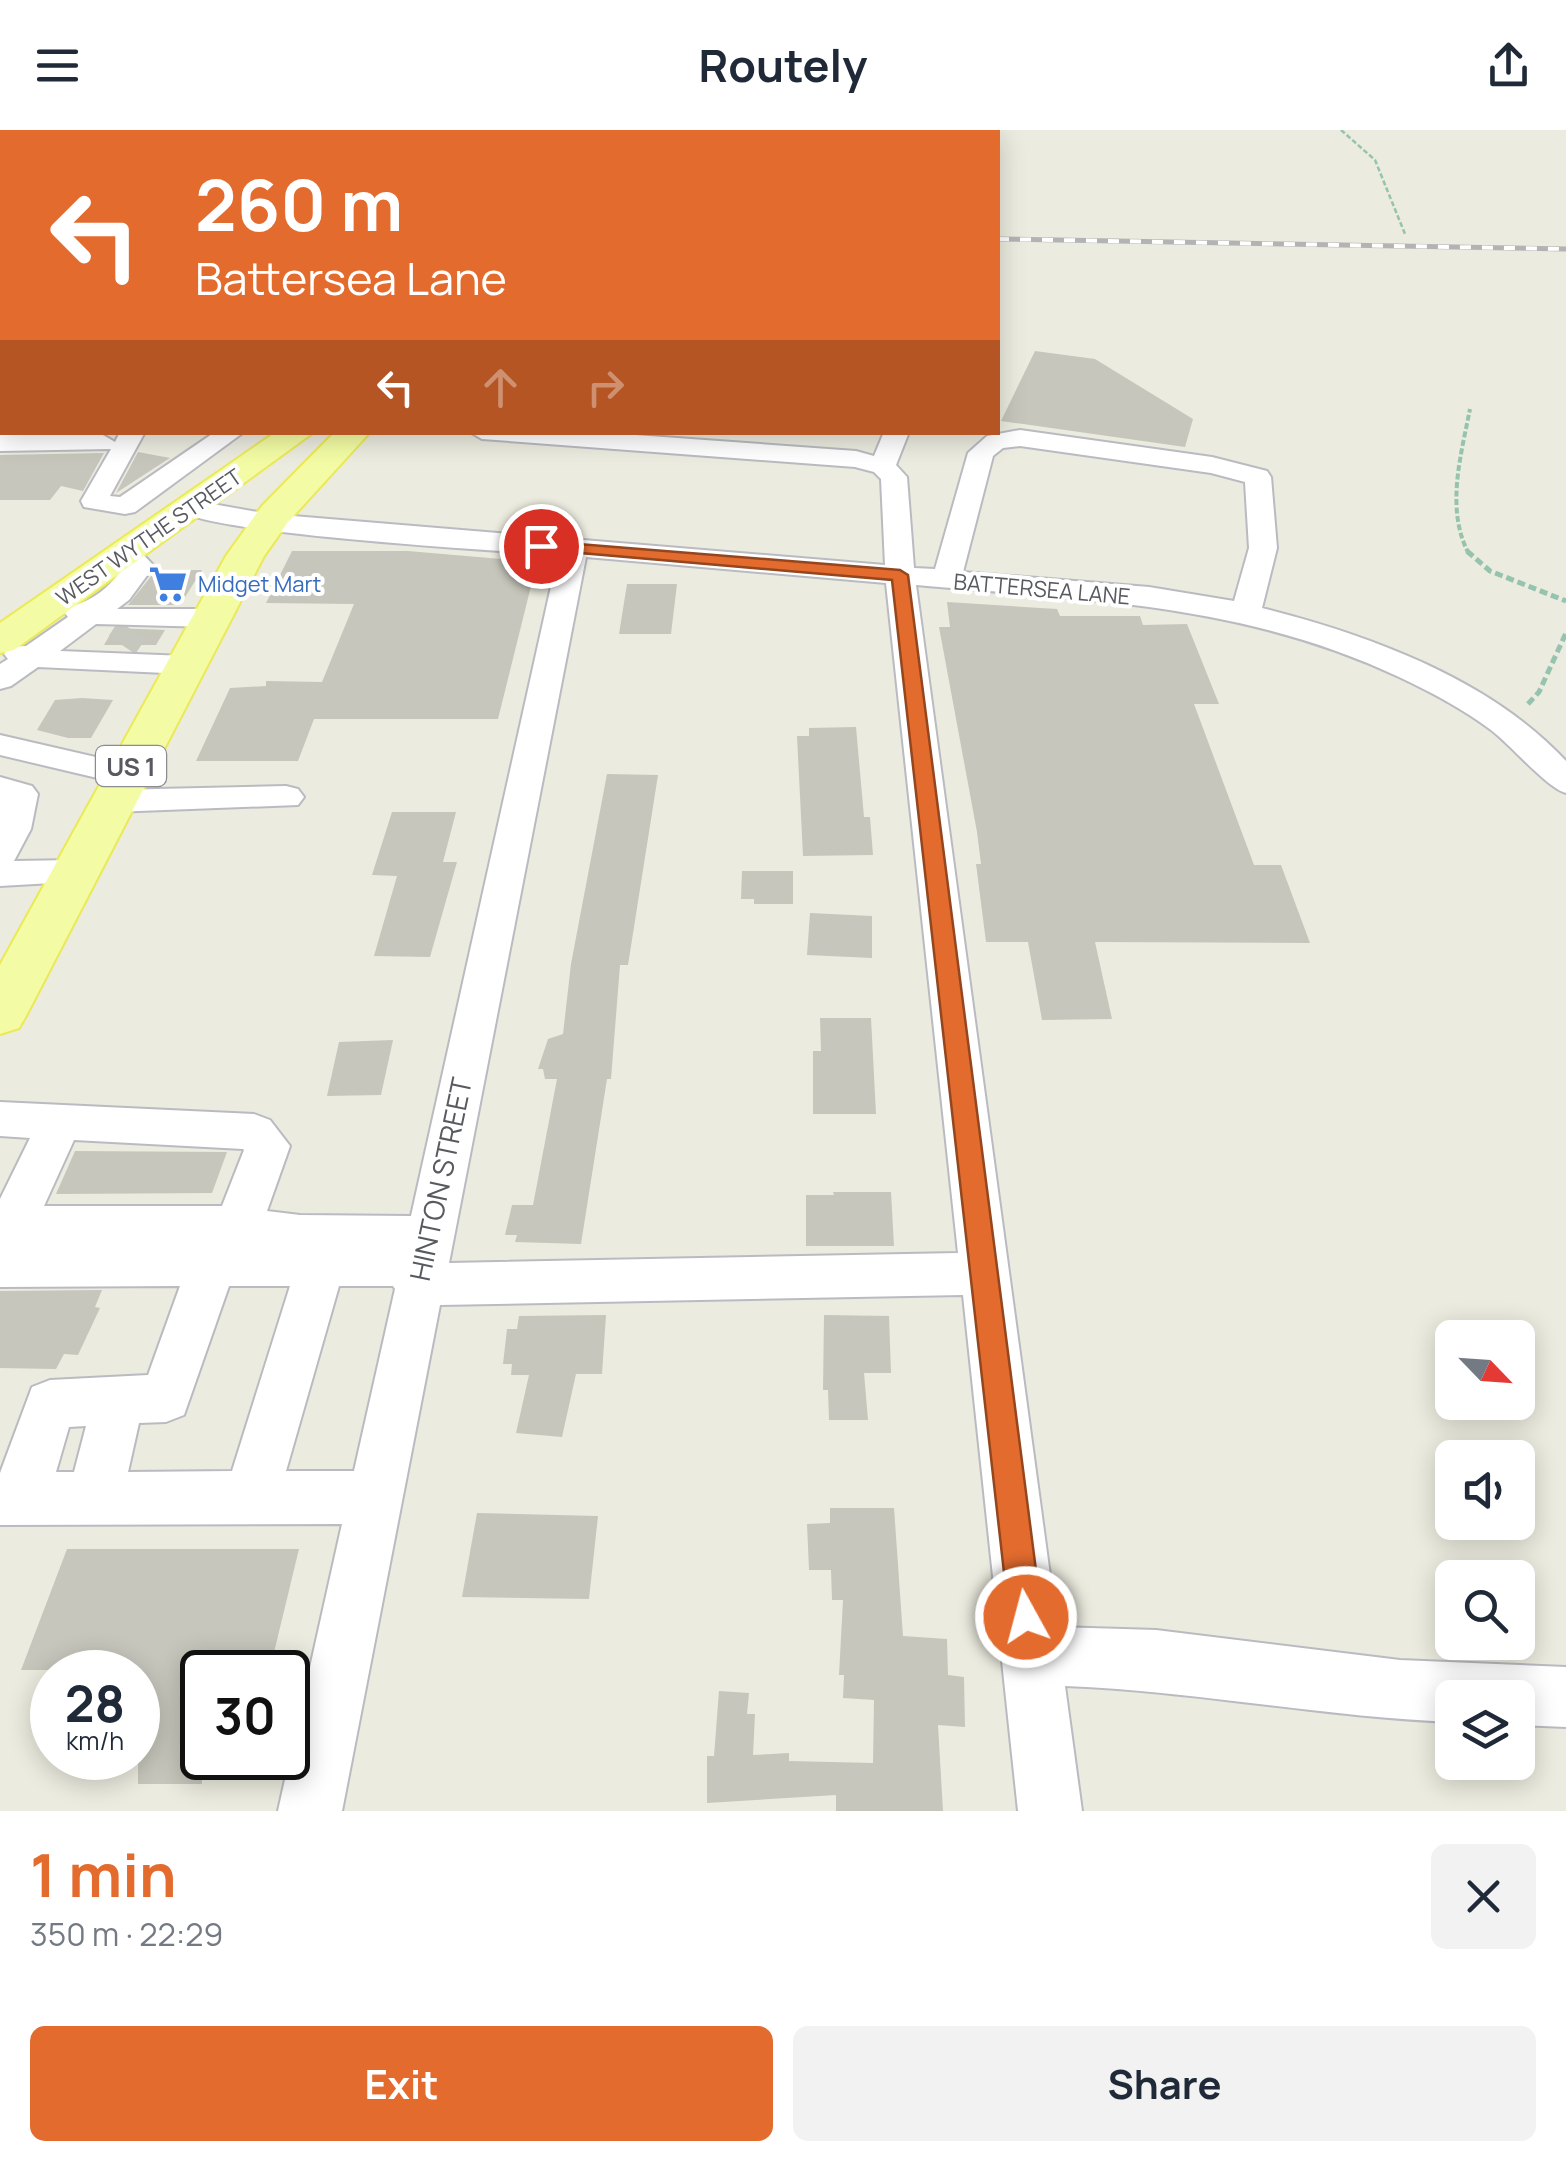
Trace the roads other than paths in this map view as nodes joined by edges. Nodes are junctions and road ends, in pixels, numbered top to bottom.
1 (131, 435) edge
2 (228, 435) edge
3 (294, 435) edge
4 (351, 435) edge
5 (524, 435) edge
6 (896, 435) edge
7 (0, 443) edge
8 (103, 443) dead end
9 (883, 466) junction
10 (142, 494) junction
11 (192, 506) junction
12 (268, 522) junction
13 (574, 548) junction
14 (126, 553) junction
15 (900, 575) junction
16 (946, 580) junction
17 (49, 607) junction
18 (1246, 614) junction
19 (194, 618) junction
20 (117, 631) junction
21 (16, 649) edge
22 (0, 650) edge
23 (69, 661) junction
24 (169, 664) junction
25 (0, 680) edge
26 (0, 744) edge
27 (1564, 777) edge
28 (0, 788) edge
29 (120, 788) junction
30 (286, 797) dead end
31 (0, 855) edge
32 (75, 872) junction
33 (0, 874) edge
34 (0, 1014) edge
35 (0, 1120) edge
36 (60, 1122) junction
37 (4, 1239) edge
38 (225, 1246) junction
39 (422, 1262) junction
40 (321, 1265) junction
41 (983, 1274) junction
42 (118, 1401) junction
43 (374, 1496) junction
44 (11, 1499) edge
45 (94, 1499) junction
46 (250, 1500) junction
47 (1030, 1655) junction
48 (1566, 1697) edge
49 (310, 1811) edge
50 (1050, 1811) edge

1 - 10 street
2 - 10 street
3 - 11 main road, WEST WYTHE STREET
4 - 12 main road, US 1
5 - 9 street
6 - 9 street
7 - 8 street
9 - 15 street
10 - 11 street, BATTERSEA LANE
11 - 12 street, BATTERSEA LANE
11 - 14 main road, WEST WYTHE STREET
12 - 13 street, BATTERSEA LANE
12 - 19 main road, US 1
13 - 15 street, BATTERSEA LANE
13 - 39 street, HINTON STREET
14 - 17 main road, WEST WYTHE STREET
14 - 20 street
15 - 16 street, BATTERSEA LANE
15 - 41 street
16 - 18 street, BATTERSEA LANE
16 - 18 street
17 - 20 street
17 - 21 main road, WEST WYTHE STREET
18 - 27 street, BATTERSEA LANE
19 - 20 street
19 - 24 main road, US 1
20 - 21 street
20 - 23 street
20 - 23 street
20 - 24 street
21 - 22 street
21 - 23 street
21 - 25 street
24 - 29 main road, US 1
26 - 29 street
28 - 31 street
29 - 30 street
29 - 32 main road, US 1
32 - 33 street
32 - 34 main road, US 1
35 - 36 street
36 - 37 street
36 - 38 street
37 - 38 street
38 - 39 street
38 - 40 street
38 - 42 street
39 - 40 street
39 - 41 street
39 - 43 street, HINTON STREET
40 - 46 street
41 - 47 street
42 - 44 street
42 - 45 street
43 - 46 street
43 - 49 street, HINTON STREET
44 - 45 street
45 - 46 street
47 - 48 street
47 - 50 street

